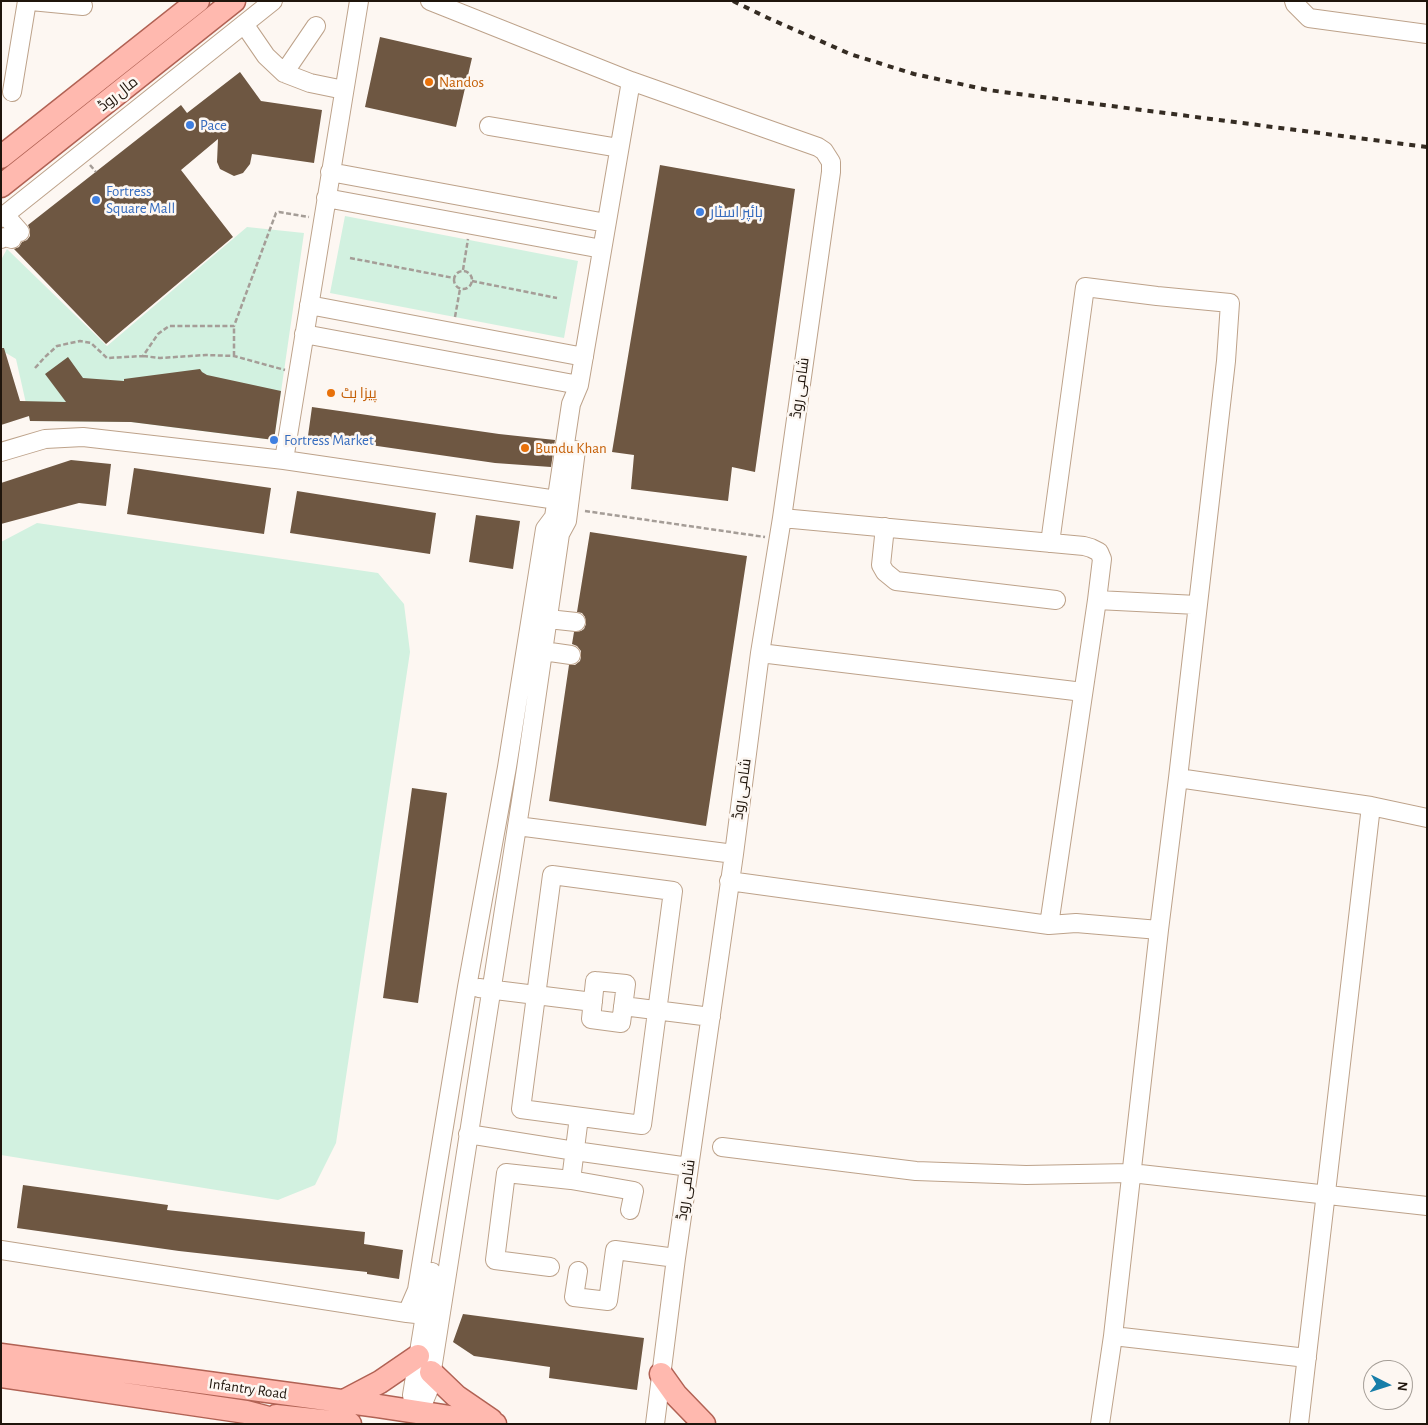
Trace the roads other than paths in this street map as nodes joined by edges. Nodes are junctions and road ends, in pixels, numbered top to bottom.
1 (29, 1) edge
2 (198, 1) edge
3 (234, 1) edge
4 (273, 1) edge
5 (359, 1) edge
6 (430, 1) edge
7 (1294, 1) edge
8 (83, 6) dead end
9 (244, 24) junction
10 (316, 26) dead end
11 (1427, 34) edge
12 (284, 73) junction
13 (631, 81) junction
14 (344, 90) junction
15 (12, 92) dead end
16 (489, 126) dead end
17 (619, 148) junction
18 (1, 157) edge
19 (330, 172) junction
20 (1, 186) edge
21 (326, 198) junction
22 (3, 216) edge
23 (606, 223) junction
24 (11, 236) edge
25 (602, 249) junction
26 (309, 306) junction
27 (304, 334) junction
28 (584, 357) junction
29 (579, 386) junction
30 (1, 452) edge
31 (284, 460) junction
32 (563, 504) junction
33 (782, 518) junction
34 (884, 527) junction
35 (1050, 543) junction
36 (1056, 600) dead end
37 (1097, 600) junction
38 (1198, 605) junction
39 (548, 619) junction
40 (576, 622) dead end
41 (543, 651) junction
42 (760, 653) junction
43 (571, 655) dead end
44 (1083, 692) junction
45 (507, 767) junction
46 (526, 769) junction
47 (1178, 778) junction
48 (1371, 806) junction
49 (1427, 818) edge
50 (517, 826) junction
51 (734, 854) junction
52 (729, 882) junction
53 (1049, 925) junction
54 (1159, 930) junction
55 (468, 987) junction
56 (491, 989) junction
57 (536, 995) junction
58 (593, 1002) junction
59 (624, 1006) junction
60 (657, 1010) junction
61 (711, 1017) junction
62 (453, 1069) junction
63 (579, 1116) junction
64 (462, 1142) junction
65 (722, 1147) dead end
66 (575, 1151) junction
67 (689, 1166) junction
68 (1131, 1173) junction
69 (571, 1180) junction
70 (1325, 1194) junction
71 (1427, 1206) edge
72 (630, 1210) dead end
73 (1, 1250) edge
74 (676, 1258) junction
75 (550, 1267) dead end
76 (578, 1271) dead end
77 (407, 1313) junction
78 (425, 1315) junction
79 (1113, 1336) junction
80 (1, 1355) edge
81 (1307, 1358) junction
82 (425, 1364) junction
83 (661, 1374) junction
84 (1, 1376) edge
85 (342, 1402) junction
86 (246, 1412) junction
87 (414, 1420) edge
88 (291, 1424) edge
89 (350, 1424) edge
90 (497, 1424) edge
91 (655, 1424) edge
92 (704, 1424) edge
93 (1100, 1424) edge
94 (1299, 1424) edge

1 - 8 street
1 - 15 street
2 - 18 main road, مال روڈ
3 - 20 main road, مال روڈ
4 - 9 street
5 - 14 street
6 - 13 street
7 - 11 street
9 - 12 street
9 - 22 street
10 - 12 street
12 - 14 street
13 - 17 street
13 - 33 street, شامی روڈ
14 - 19 street
16 - 17 street
17 - 23 street
19 - 21 street
19 - 23 street
21 - 25 street
21 - 26 street
22 - 24 street
23 - 25 street
25 - 28 street
26 - 27 street
26 - 28 street
27 - 29 street
27 - 31 street
28 - 29 street
29 - 32 street
30 - 31 street
31 - 32 street
32 - 39 street
32 - 45 street
33 - 34 street
33 - 42 street, شامی روڈ
34 - 35 street
34 - 36 street
35 - 37 street
35 - 38 street
37 - 38 street
37 - 44 street
38 - 47 street
39 - 40 street
39 - 41 street
41 - 43 street
41 - 46 street
42 - 44 street
42 - 51 street, شامی روڈ
44 - 53 street
45 - 46 street
45 - 55 street
46 - 50 street
47 - 48 street
47 - 54 street
48 - 49 street
48 - 70 street
50 - 51 street
50 - 56 street
51 - 52 street, شامی روڈ
52 - 53 street
52 - 61 street, شامی روڈ
53 - 54 street
54 - 68 street
55 - 56 street
55 - 62 street
56 - 57 street
56 - 64 street
57 - 58 street
57 - 60 street
57 - 63 street
58 - 59 street
58 - 59 street
59 - 60 street
60 - 61 street
60 - 63 street
61 - 67 street, شامی روڈ
62 - 64 street
62 - 77 street
63 - 66 street
64 - 66 street
64 - 78 street
64 - 82 street
65 - 68 street
66 - 67 street
66 - 69 street
67 - 74 street, شامی روڈ
68 - 70 street
68 - 79 street
69 - 72 street
69 - 75 street
70 - 71 street
70 - 81 street
73 - 77 street
74 - 76 street
74 - 83 street, شامی روڈ
77 - 78 street
78 - 82 street
79 - 81 street
79 - 93 street
80 - 85 main road, Infantry Road
81 - 94 street
82 - 85 main road
82 - 87 street
82 - 90 main road
83 - 91 street, شامی روڈ
83 - 92 main road
84 - 86 main road, Infantry Road
85 - 87 main road, Infantry Road
86 - 88 main road, Infantry Road
86 - 89 main road
87 - 90 main road, Infantry Road

